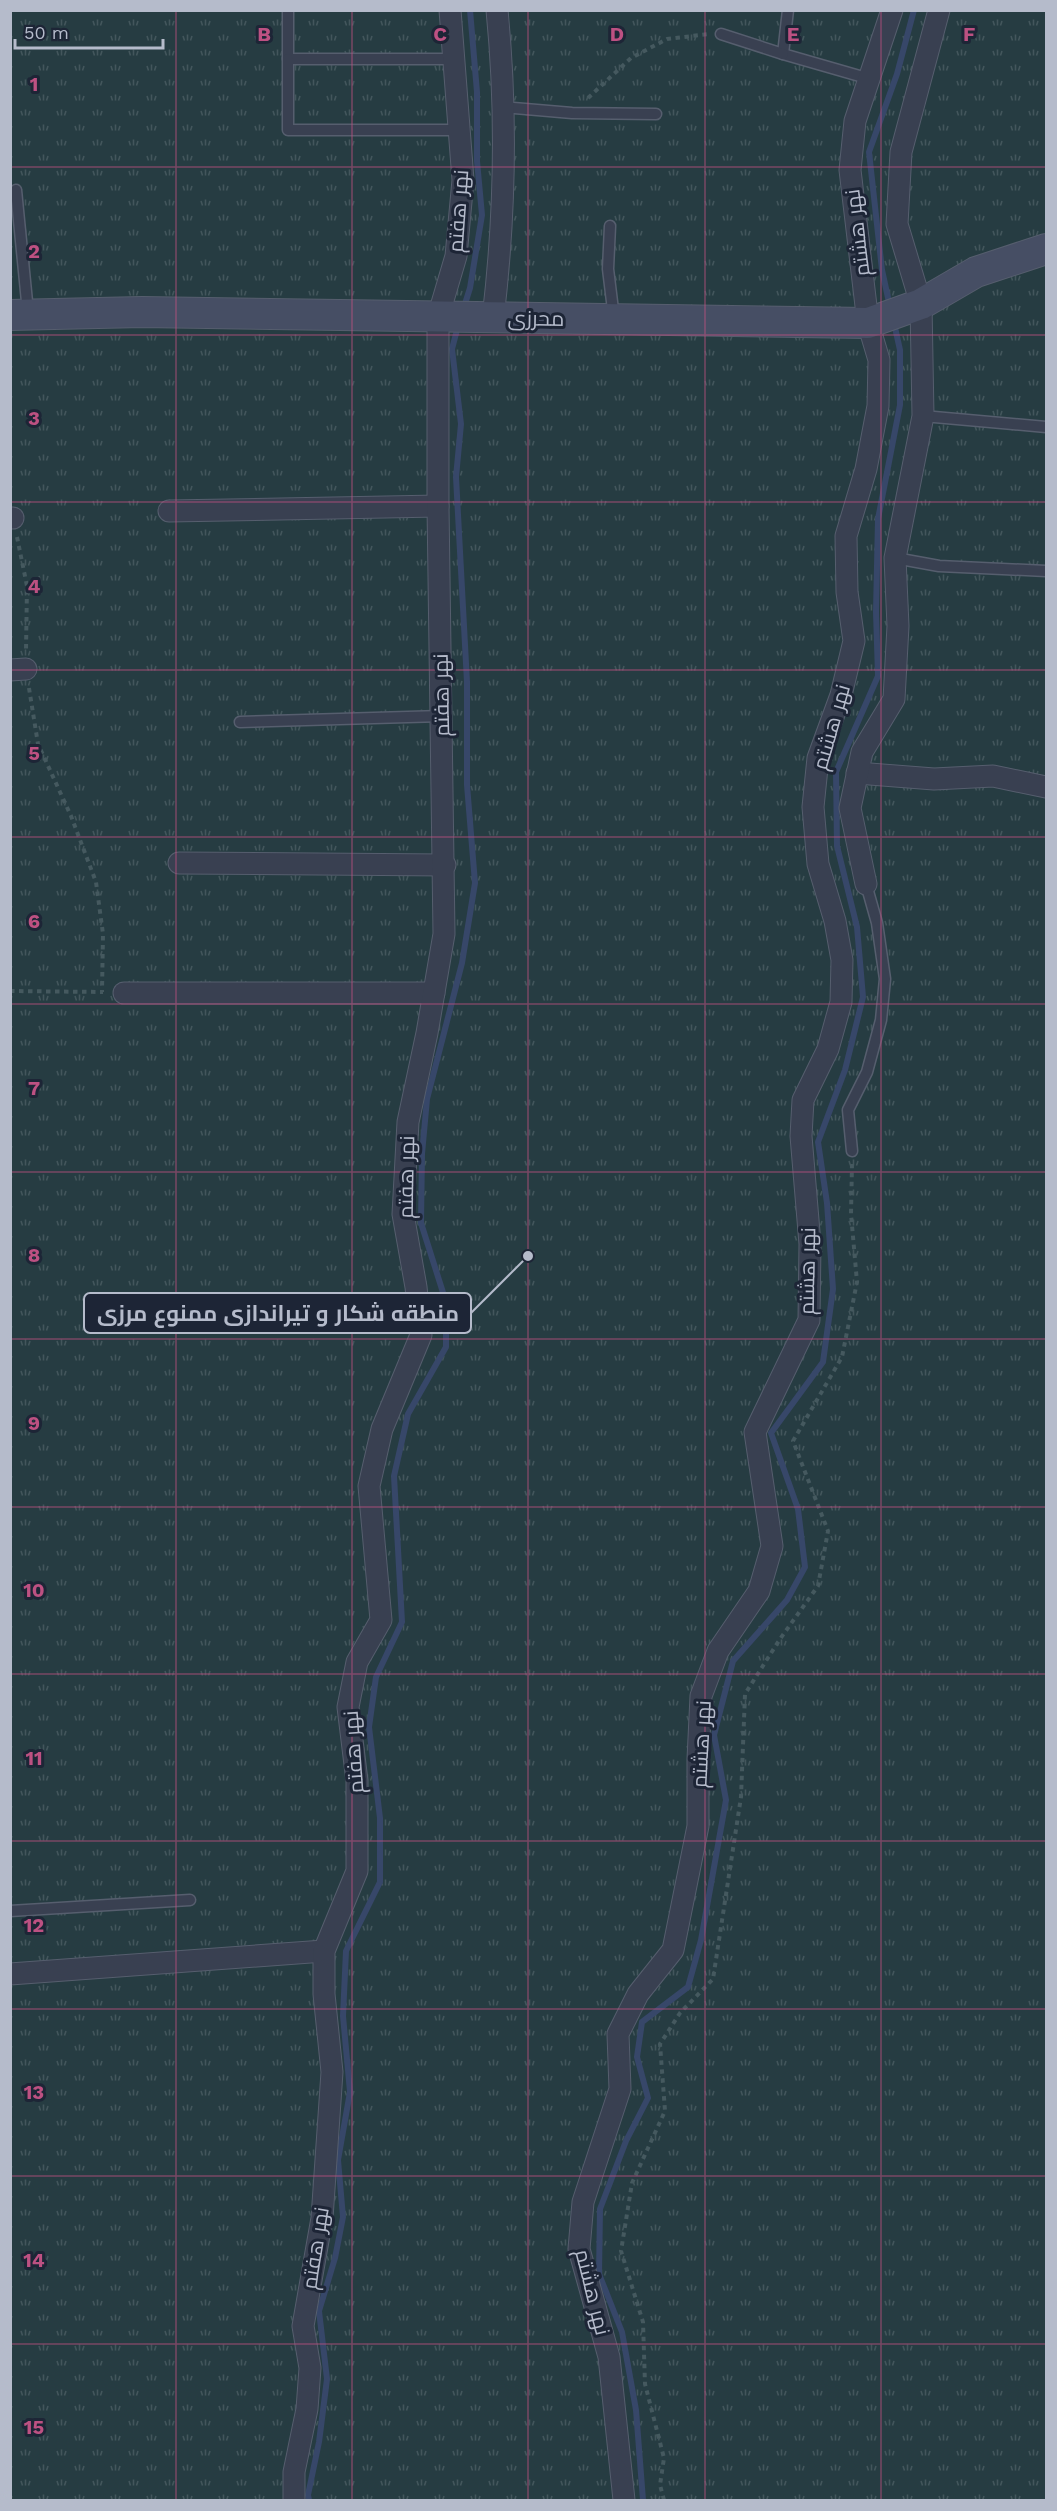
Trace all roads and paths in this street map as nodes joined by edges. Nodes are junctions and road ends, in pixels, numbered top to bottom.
1 (288, 10) edge
2 (450, 10) edge
3 (497, 10) edge
4 (788, 10) edge
5 (892, 10) edge
6 (939, 10) edge
7 (721, 34) joint
8 (783, 54) junction
9 (288, 59) junction
10 (455, 59) junction
11 (870, 79) junction
12 (503, 107) junction
13 (572, 113) junction
14 (656, 114) dead end
15 (459, 130) junction
16 (16, 190) dead end
17 (610, 226) dead end
18 (1047, 249) edge
19 (19, 314) edge
20 (894, 314) junction
21 (463, 317) junction
22 (615, 320) junction
23 (923, 416) junction
24 (1047, 427) edge
25 (438, 506) junction
26 (169, 511) dead end
27 (12, 518) edge
28 (895, 558) junction
29 (1047, 571) edge
30 (18, 669) edge
31 (442, 717) junction
32 (240, 722) dead end
33 (857, 773) junction
34 (1047, 787) edge
35 (178, 863) dead end
36 (445, 865) junction
37 (866, 884) joint
38 (10, 991) edge
39 (102, 992) junction
40 (124, 993) joint
41 (434, 993) junction
42 (852, 1152) joint
43 (190, 1900) dead end
44 (10, 1911) edge
45 (324, 1951) junction
46 (10, 1974) edge
47 (294, 2500) edge
48 (624, 2500) edge
49 (664, 2500) edge

1 - 9 lane
2 - 10 street, نهر هفتم
3 - 12 street
4 - 8 lane
5 - 11 street, نهر هشتم
6 - 20 street
7 - 8 lane
7 - 13 path
8 - 11 lane
9 - 10 lane
9 - 15 lane
10 - 15 street, نهر هفتم
11 - 20 street, نهر هشتم
12 - 13 lane
12 - 21 street
13 - 14 lane
15 - 21 street, نهر هفتم
16 - 19 lane
17 - 22 lane
18 - 20 street
19 - 21 street, محرزی
20 - 22 street, محرزی
20 - 23 street
20 - 48 street, نهر هشتم
21 - 22 street, محرزی
21 - 25 street, نهر هفتم
23 - 24 lane
23 - 28 street
25 - 26 street
25 - 31 street, نهر هفتم
27 - 30 path
28 - 29 lane
28 - 33 street
30 - 39 path
31 - 32 lane
31 - 36 street, نهر هفتم
33 - 34 street
33 - 37 street
35 - 36 street
36 - 41 street, نهر هفتم
37 - 42 lane
38 - 39 path
39 - 40 path
40 - 41 street
41 - 45 street, نهر هفتم
42 - 49 path
43 - 44 lane
45 - 46 street
45 - 47 street, نهر هفتم

